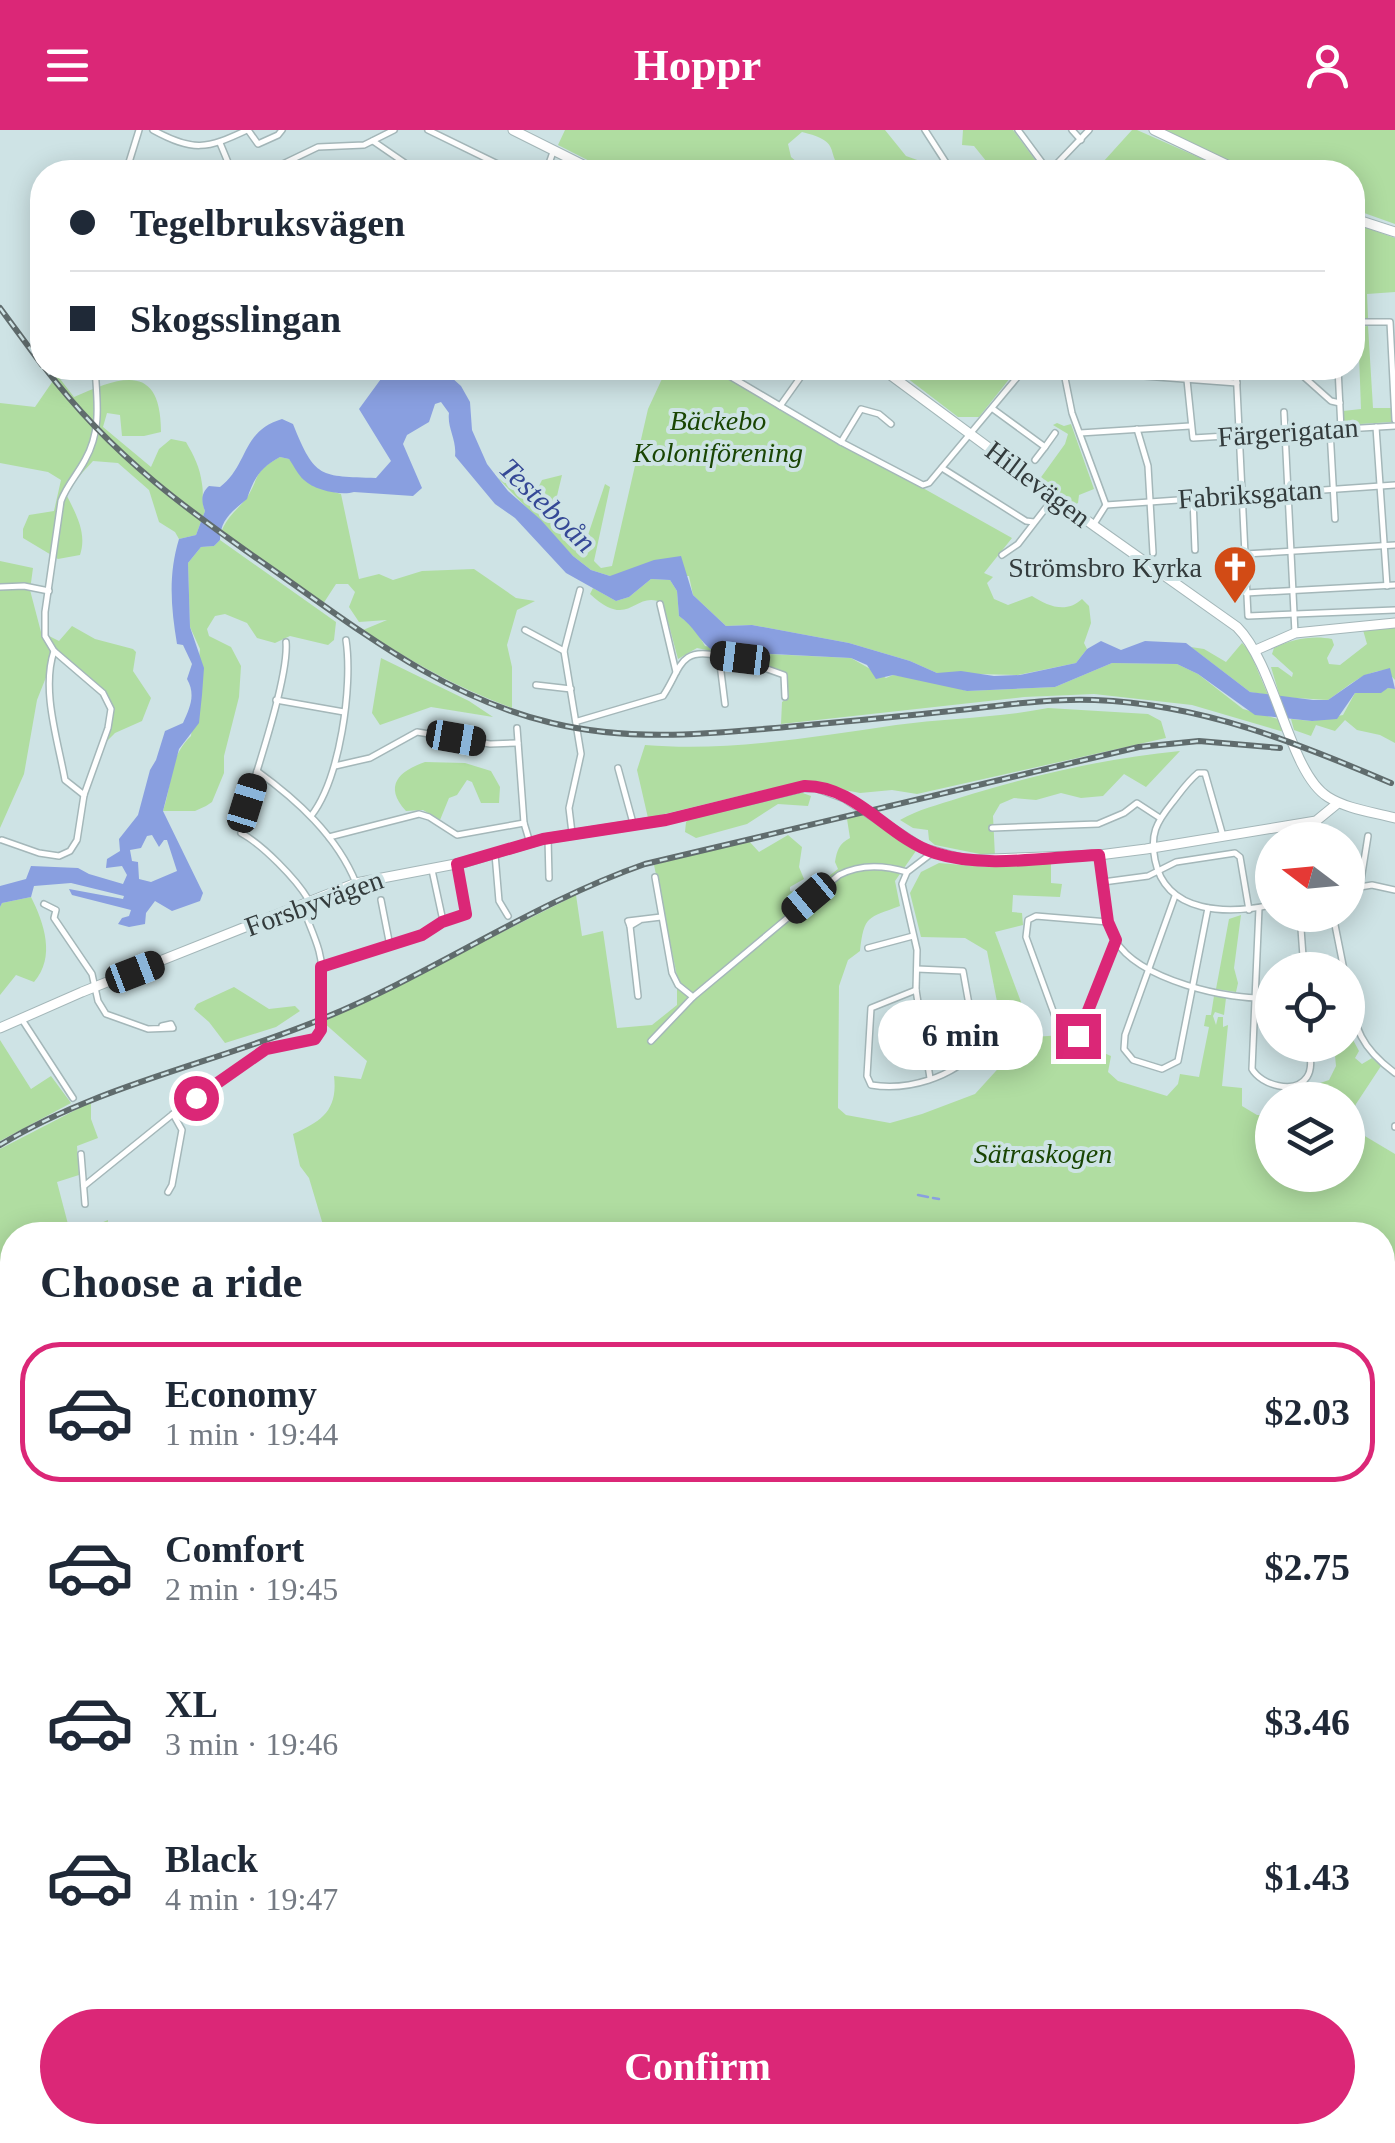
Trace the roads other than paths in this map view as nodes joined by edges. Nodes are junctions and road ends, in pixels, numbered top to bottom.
1 (139, 130) edge
2 (153, 130) edge
3 (247, 130) edge
4 (282, 130) edge
5 (394, 130) edge
6 (428, 130) edge
7 (513, 130) edge
8 (926, 130) edge
9 (1018, 130) edge
10 (1072, 130) edge
11 (1090, 130) edge
12 (1154, 130) edge
13 (236, 132) edge
14 (1081, 140) junction
15 (373, 141) junction
16 (220, 143) junction
17 (553, 151) junction
18 (130, 160) edge
19 (227, 160) edge
20 (291, 160) edge
21 (401, 160) edge
22 (486, 160) edge
23 (550, 160) edge
24 (572, 160) edge
25 (945, 160) edge
26 (1040, 160) edge
27 (1061, 160) edge
28 (1217, 160) edge
29 (1365, 222) edge
30 (1395, 232) edge
31 (1365, 322) edge
32 (1394, 369) edge
33 (96, 380) edge
34 (736, 380) edge
35 (798, 380) edge
36 (897, 380) edge
37 (1016, 380) edge
38 (1066, 380) edge
39 (1187, 380) joint
40 (1307, 380) edge
41 (1339, 380) edge
42 (1236, 383) joint
43 (1340, 404) junction
44 (780, 406) junction
45 (993, 409) junction
46 (1284, 412) dead end
47 (1395, 423) edge
48 (891, 424) dead end
49 (1190, 426) junction
50 (1376, 427) junction
51 (1341, 429) junction
52 (1137, 430) junction
53 (1330, 430) junction
54 (1284, 432) junction
55 (971, 434) junction
56 (1055, 434) dead end
57 (1080, 434) junction
58 (1239, 436) junction
59 (842, 442) junction
60 (1045, 447) junction
61 (1035, 460) dead end
62 (942, 468) junction
63 (1395, 485) edge
64 (1380, 486) junction
65 (1333, 489) junction
66 (1287, 492) junction
67 (1242, 494) junction
68 (1055, 496) junction
69 (1193, 498) junction
70 (1150, 500) junction
71 (1106, 505) junction
72 (1335, 519) dead end
73 (1034, 522) junction
74 (1093, 525) junction
75 (1395, 545) edge
76 (1384, 546) junction
77 (1196, 550) dead end
78 (1290, 552) junction
79 (1153, 553) dead end
80 (1245, 554) junction
81 (1002, 555) dead end
82 (1395, 585) edge
83 (0, 586) edge
84 (1387, 586) junction
85 (580, 590) dead end
86 (49, 591) junction
87 (1292, 591) junction
88 (1246, 593) junction
89 (660, 604) dead end
90 (1395, 610) edge
91 (1293, 616) junction
92 (1395, 623) edge
93 (524, 630) dead end
94 (1295, 634) junction
95 (346, 640) dead end
96 (286, 642) dead end
97 (1256, 650) junction
98 (54, 651) junction
99 (564, 651) junction
100 (719, 656) junction
101 (676, 672) junction
102 (536, 685) dead end
103 (570, 689) junction
104 (785, 697) dead end
105 (276, 700) junction
106 (725, 704) dead end
107 (344, 712) junction
108 (578, 721) junction
109 (517, 728) dead end
110 (518, 744) junction
111 (335, 766) junction
112 (618, 768) dead end
113 (257, 770) junction
114 (84, 796) junction
115 (1338, 802) junction
116 (247, 803) dead end
117 (311, 816) junction
118 (1160, 818) junction
119 (1395, 818) edge
120 (1316, 822) edge
121 (524, 823) junction
122 (634, 826) junction
123 (992, 828) dead end
124 (1255, 831) edge
125 (572, 833) junction
126 (242, 834) dead end
127 (1223, 836) junction
128 (1368, 836) dead end
129 (329, 837) junction
130 (548, 838) junction
131 (2, 840) edge
132 (530, 843) junction
133 (1153, 847) junction
134 (933, 850) junction
135 (495, 854) junction
136 (1099, 855) junction
137 (1365, 855) edge
138 (457, 864) junction
139 (432, 868) junction
140 (907, 872) junction
141 (1158, 872) junction
142 (656, 877) dead end
143 (549, 878) dead end
144 (1103, 882) junction
145 (356, 883) junction
146 (1365, 886) edge
147 (1395, 890) edge
148 (1175, 896) junction
149 (381, 900) dead end
150 (44, 904) dead end
151 (306, 904) junction
152 (1208, 908) junction
153 (1255, 909) edge
154 (1249, 910) junction
155 (508, 916) dead end
156 (661, 916) junction
157 (442, 922) junction
158 (1108, 922) junction
159 (1258, 932) edge
160 (913, 936) junction
161 (1116, 940) junction
162 (390, 946) junction
163 (868, 948) dead end
164 (321, 967) junction
165 (917, 968) junction
166 (1150, 970) junction
167 (1194, 986) junction
168 (94, 988) junction
169 (916, 990) junction
170 (638, 996) dead end
171 (693, 997) junction
172 (1254, 1000) junction
173 (21, 1018) junction
174 (162, 1026) dead end
175 (0, 1028) edge
176 (651, 1042) dead end
177 (1365, 1045) edge
178 (1310, 1062) edge
179 (1395, 1072) edge
180 (930, 1078) junction
181 (73, 1098) dead end
182 (173, 1114) junction
183 (81, 1154) dead end
184 (84, 1186) junction
185 (168, 1192) dead end
186 (86, 1204) dead end

1 - 18 street
2 - 16 street
3 - 4 street
3 - 13 street
5 - 15 street
6 - 22 street
7 - 17 street
8 - 25 street
9 - 26 street
10 - 14 street
11 - 14 street
12 - 28 street
13 - 16 street
14 - 27 street
15 - 20 street
15 - 21 street
16 - 19 street
17 - 23 street
17 - 24 street
29 - 30 street
31 - 32 street
32 - 47 street
33 - 86 street
34 - 44 street
35 - 44 street
36 - 55 street, Hillevägen
37 - 45 street
38 - 57 street
39 - 42 street
39 - 49 street
40 - 43 street
41 - 43 street
42 - 58 street
43 - 51 street
44 - 59 street
45 - 55 street
45 - 60 street
46 - 54 street
47 - 50 street, Färgerigatan
48 - 59 street
49 - 52 street
49 - 58 street, Färgerigatan
50 - 51 street, Färgerigatan
50 - 64 street
51 - 53 street, Färgerigatan
52 - 57 street
52 - 70 street
53 - 54 street, Färgerigatan
53 - 65 street
54 - 58 street, Färgerigatan
54 - 66 street
55 - 62 street
55 - 68 street, Hillevägen
56 - 60 street
57 - 71 street
58 - 67 street
59 - 62 street
60 - 61 street
62 - 73 street
63 - 64 street, Fabriksgatan
64 - 65 street, Fabriksgatan
64 - 76 street
65 - 66 street, Fabriksgatan
65 - 72 street
66 - 67 street, Fabriksgatan
66 - 78 street
67 - 69 street, Fabriksgatan
67 - 80 street
68 - 73 street
68 - 74 street, Hillevägen
69 - 70 street, Fabriksgatan
69 - 77 street
70 - 71 street, Fabriksgatan
70 - 79 street
71 - 74 street
73 - 81 street
74 - 97 street, Hillevägen
75 - 76 street
76 - 78 street
76 - 84 street
78 - 80 street
78 - 87 street
80 - 88 street
82 - 84 street
83 - 86 street
84 - 87 street
85 - 99 street
86 - 98 street
87 - 88 street
87 - 91 street
88 - 91 street
89 - 101 street
90 - 91 street
91 - 94 street
92 - 94 street
93 - 99 street
94 - 97 street
95 - 107 street
96 - 105 street
97 - 115 street, Hillevägen
98 - 114 street
98 - 114 street
99 - 103 street
100 - 101 street
100 - 104 street
100 - 106 street
101 - 108 street
102 - 103 street
103 - 108 street
105 - 107 street
105 - 113 street
107 - 111 street
108 - 125 street
109 - 110 street
110 - 111 street
110 - 121 street
111 - 117 street
112 - 122 street
113 - 116 street
113 - 117 street
114 - 131 street
115 - 119 street
115 - 120 street
117 - 129 street
118 - 123 street
118 - 127 street
118 - 133 street
121 - 129 street
121 - 132 street
122 - 125 street, Forsbyvägen
122 - 134 street, Forsbyvägen
124 - 127 street, Forsbyvägen
125 - 130 street, Forsbyvägen
126 - 151 street
127 - 133 street, Forsbyvägen
128 - 137 street
129 - 145 street
130 - 132 street, Forsbyvägen
130 - 143 street
132 - 135 street, Forsbyvägen
133 - 136 street, Forsbyvägen
133 - 141 street
134 - 136 street, Forsbyvägen
134 - 140 street
135 - 138 street, Forsbyvägen
135 - 155 street
136 - 144 street
138 - 139 street, Forsbyvägen
138 - 157 street
139 - 145 street, Forsbyvägen
139 - 157 street
140 - 160 street
140 - 171 street
141 - 144 street
141 - 148 street
141 - 154 street
142 - 156 street
144 - 158 street
145 - 151 street, Forsbyvägen
146 - 147 street
148 - 152 street
148 - 166 street
149 - 162 street
150 - 168 street
151 - 164 street
151 - 168 street, Forsbyvägen
152 - 154 street
152 - 167 street
153 - 154 street
156 - 170 street
156 - 171 street
157 - 162 street
158 - 161 street
158 - 161 street
159 - 172 street
160 - 163 street
160 - 165 street
161 - 166 street
162 - 164 street
164 - 182 street
165 - 169 street
165 - 180 street
166 - 167 street
166 - 167 street
167 - 172 street
168 - 173 street, Forsbyvägen
168 - 174 street
169 - 180 street
169 - 180 street
171 - 176 street
172 - 178 street
173 - 175 street, Forsbyvägen
173 - 181 street
177 - 179 street
182 - 184 street
182 - 185 street
183 - 184 street
184 - 186 street

